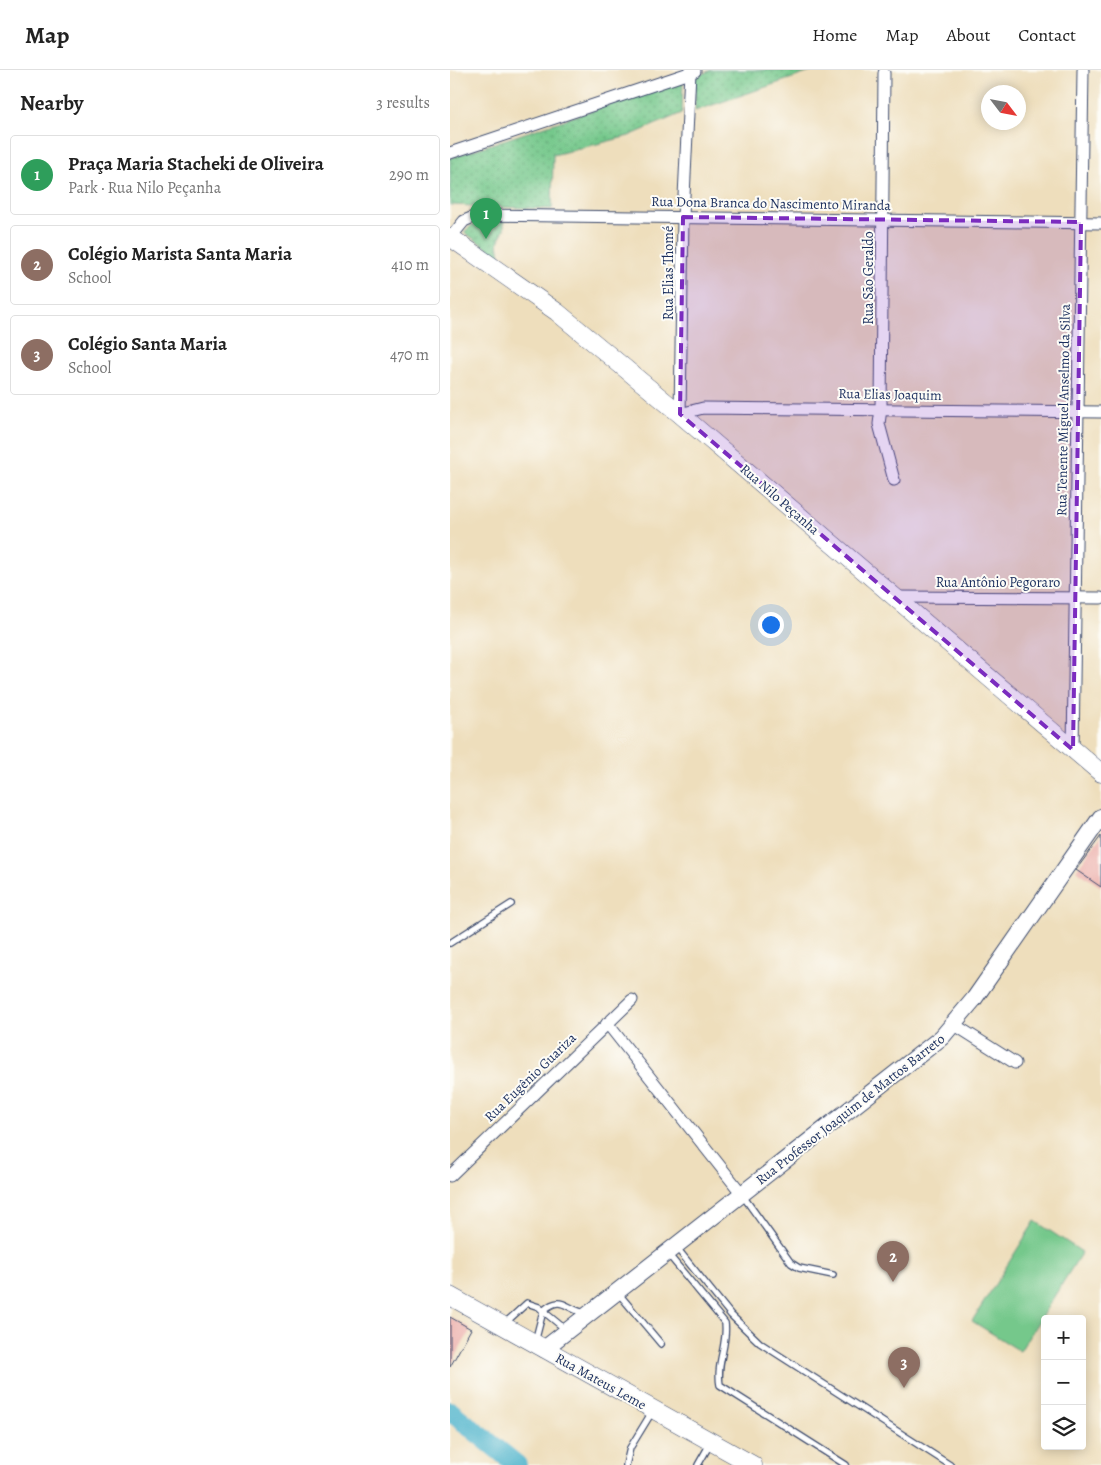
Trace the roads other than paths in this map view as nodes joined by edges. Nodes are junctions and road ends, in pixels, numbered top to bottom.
1 (1083, 70) edge
2 (693, 71) edge
3 (884, 73) dead end
4 (450, 153) edge
5 (684, 217) junction
6 (883, 220) junction
7 (1081, 222) junction
8 (1101, 223) edge
9 (450, 237) edge
10 (882, 409) junction
11 (1078, 412) junction
12 (1101, 412) edge
13 (680, 414) junction
14 (894, 480) dead end
15 (894, 597) junction
16 (1075, 598) junction
17 (1101, 598) edge
18 (1073, 750) junction
19 (1101, 774) edge
20 (1101, 817) edge
21 (511, 904) dead end
22 (450, 943) edge
23 (632, 1000) dead end
24 (607, 1023) junction
25 (954, 1025) junction
26 (1016, 1063) dead end
27 (450, 1176) edge
28 (742, 1194) junction
29 (671, 1250) junction
30 (833, 1275) dead end
31 (617, 1292) junction
32 (450, 1296) edge
33 (544, 1311) junction
34 (590, 1314) junction
35 (502, 1326) junction
36 (567, 1331) junction
37 (662, 1344) dead end
38 (539, 1346) junction
39 (653, 1410) junction
40 (711, 1442) junction
41 (626, 1465) edge
42 (698, 1465) edge
43 (753, 1465) edge
44 (846, 1465) edge
45 (950, 1465) edge

1 - 7 street, Rua Tenente Miguel Anselmo da Silva
2 - 4 street
2 - 5 street, Rua Elias Thomé
3 - 6 street, Rua São Geraldo
5 - 6 street, Rua Dona Branca do Nascimento Miranda
5 - 9 street, Rua Dona Branca do Nascimento Miranda
5 - 13 street, Rua Elias Thomé
6 - 7 street, Rua Dona Branca do Nascimento Miranda
6 - 10 street, Rua São Geraldo
7 - 8 street, Rua Dona Branca do Nascimento Miranda
7 - 11 street, Rua Tenente Miguel Anselmo da Silva
9 - 13 main road, Rua Nilo Peçanha
10 - 11 street, Rua Elias Joaquim
10 - 13 street, Rua Elias Joaquim
10 - 14 street, Rua São Geraldo
11 - 12 street, Rua Elias Joaquim
11 - 16 street, Rua Tenente Miguel Anselmo da Silva
13 - 15 main road, Rua Nilo Peçanha
15 - 16 street, Rua Antônio Pegoraro
15 - 18 main road, Rua Nilo Peçanha
16 - 17 street, Rua Antônio Pegoraro
16 - 18 street, Rua Tenente Miguel Anselmo da Silva
18 - 19 main road, Rua Nilo Peçanha
20 - 25 main road, Rua Professor Joaquim de Mattos Barreto
21 - 22 lane
23 - 24 street, Rua Eugênio Guariza
24 - 27 street, Rua Eugênio Guariza
24 - 28 street
25 - 26 street
25 - 28 main road, Rua Professor Joaquim de Mattos Barreto
28 - 29 main road, Rua Professor Joaquim de Mattos Barreto
28 - 30 lane
29 - 31 main road, Rua Professor Joaquim de Mattos Barreto
29 - 44 lane
29 - 45 lane
31 - 34 main road, Rua Professor Joaquim de Mattos Barreto
31 - 37 lane
32 - 35 main road, Rua Mateus Leme
33 - 34 lane
33 - 35 lane
33 - 36 lane
33 - 38 lane
34 - 36 main road, Rua Professor Joaquim de Mattos Barreto
35 - 38 main road, Rua Mateus Leme
36 - 38 main road, Rua Professor Joaquim de Mattos Barreto
38 - 39 main road, Rua Mateus Leme
39 - 40 main road, Rua Mateus Leme
39 - 41 lane
40 - 42 lane
40 - 43 main road, Rua Mateus Leme

